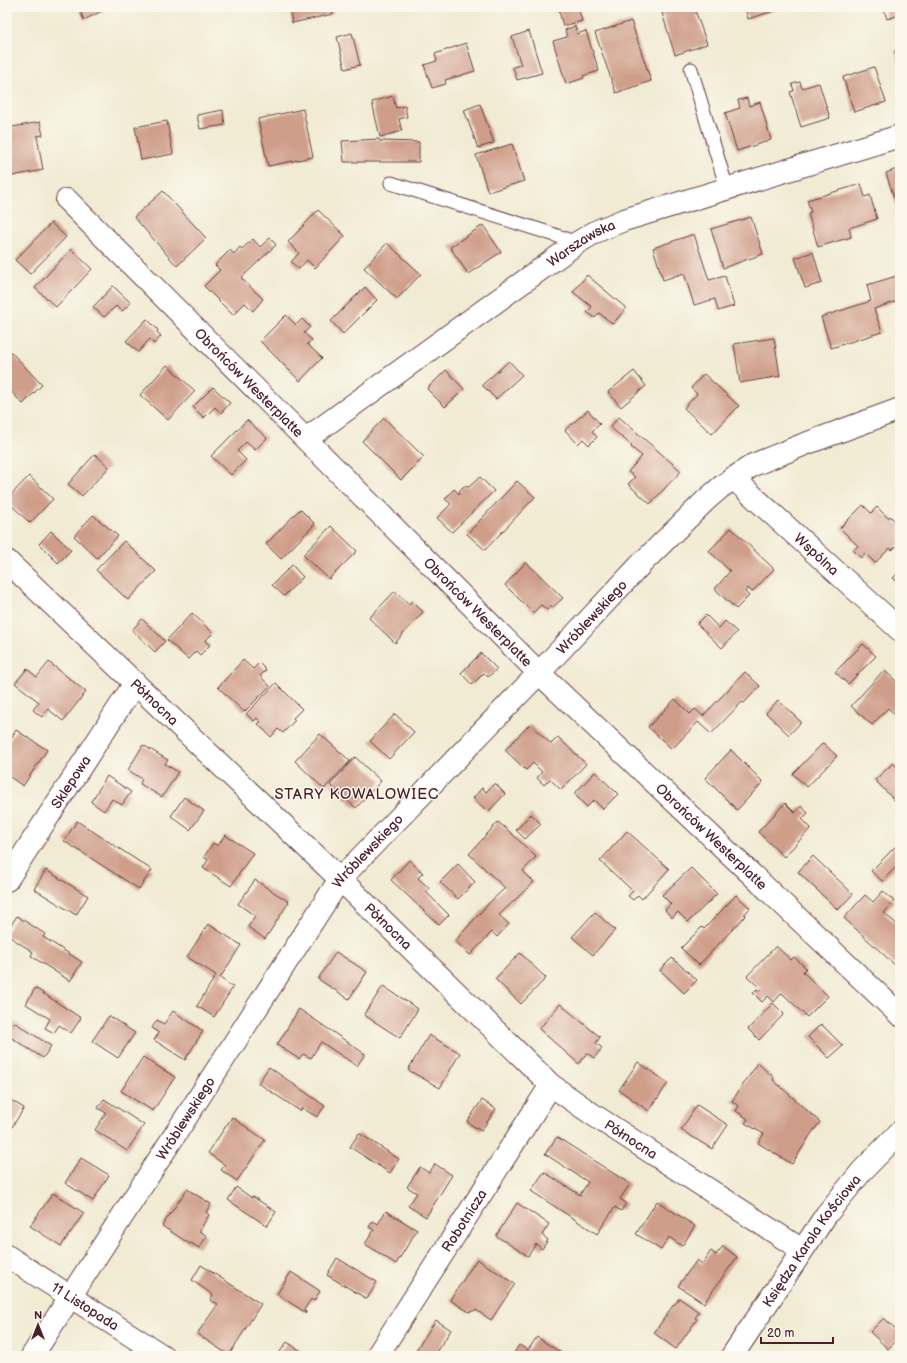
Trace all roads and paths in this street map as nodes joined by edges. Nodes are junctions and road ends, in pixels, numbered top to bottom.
1 (692, 69) dead end
2 (900, 136) edge
3 (391, 183) dead end
4 (727, 189) junction
5 (66, 200) dead end
6 (577, 243) junction
7 (900, 409) edge
8 (306, 439) junction
9 (734, 478) junction
10 (7, 561) edge
11 (900, 630) edge
12 (539, 673) junction
13 (135, 683) junction
14 (340, 879) junction
15 (7, 880) edge
16 (900, 1015) edge
17 (551, 1084) junction
18 (900, 1132) edge
19 (802, 1250) junction
20 (7, 1256) edge
21 (70, 1296) junction
22 (32, 1356) edge
23 (163, 1356) edge
24 (377, 1356) edge
25 (732, 1356) edge

1 - 4 lane
2 - 4 street, Warszawska
3 - 6 lane
4 - 6 street, Warszawska
5 - 8 street, Obrońców Westerplatte
6 - 8 street, Warszawska
7 - 9 street, Wróblewskiego
8 - 12 street, Obrońców Westerplatte
9 - 11 street, Wspólna
9 - 12 street, Wróblewskiego
10 - 13 street, Północna
12 - 14 street, Wróblewskiego
12 - 16 street, Obrońców Westerplatte
13 - 14 street, Północna
13 - 15 street, Sklepowa
14 - 17 street, Północna
14 - 21 street, Wróblewskiego
17 - 19 street, Północna
17 - 24 street, Robotnicza
18 - 19 street, Księdza Karola Kościowa
19 - 25 street, Księdza Karola Kościowa
20 - 21 street, 11 Listopada
21 - 22 street, Wróblewskiego
21 - 23 street, 11 Listopada

